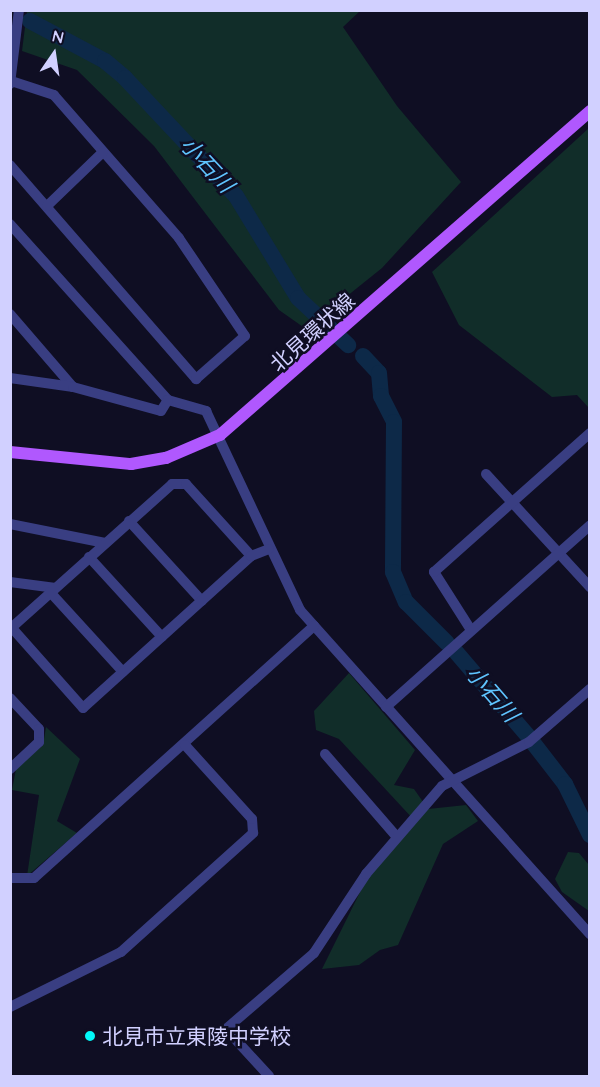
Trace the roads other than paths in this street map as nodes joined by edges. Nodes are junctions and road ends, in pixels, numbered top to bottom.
1 (19, 10) edge
2 (11, 83) edge
3 (590, 111) edge
4 (103, 152) junction
5 (10, 165) edge
6 (47, 206) junction
7 (10, 224) edge
8 (10, 314) edge
9 (10, 378) edge
10 (73, 387) junction
11 (168, 400) junction
12 (590, 433) edge
13 (220, 435) junction
14 (10, 452) edge
15 (486, 474) dead end
16 (512, 503) junction
17 (129, 522) junction
18 (10, 524) edge
19 (590, 525) edge
20 (105, 543) junction
21 (269, 549) junction
22 (559, 553) junction
23 (251, 556) junction
24 (90, 557) junction
25 (10, 582) edge
26 (590, 587) edge
27 (53, 590) junction
28 (201, 601) junction
29 (314, 626) junction
30 (11, 628) edge
31 (471, 630) junction
32 (162, 637) junction
33 (123, 672) junction
34 (590, 689) edge
35 (10, 698) edge
36 (386, 707) junction
37 (185, 745) junction
38 (325, 754) dead end
39 (10, 769) edge
40 (452, 780) junction
41 (397, 837) junction
42 (10, 878) edge
43 (590, 934) edge
44 (10, 1007) edge
45 (269, 1077) edge

1 - 2 street
2 - 4 street
3 - 13 main road, 北見環状線
4 - 6 street
4 - 6 street
5 - 6 street
7 - 11 street
8 - 10 street
9 - 10 street
10 - 11 street
11 - 13 street
12 - 16 street
13 - 14 main road, 北見環状線
13 - 21 street
15 - 16 street
16 - 22 street
16 - 31 street
17 - 20 street
17 - 23 street
17 - 28 street
18 - 20 street
19 - 22 street
20 - 24 street
21 - 23 street
21 - 29 street
22 - 26 street
22 - 31 street
23 - 28 street
24 - 27 street
24 - 32 street
25 - 27 street
27 - 30 street
27 - 33 street
28 - 32 street
29 - 36 street
29 - 37 street
30 - 33 street
31 - 36 street
32 - 33 street
34 - 40 street
35 - 39 street
36 - 40 street
37 - 42 street
37 - 44 street
38 - 41 street
40 - 41 street
40 - 43 street
41 - 45 street

